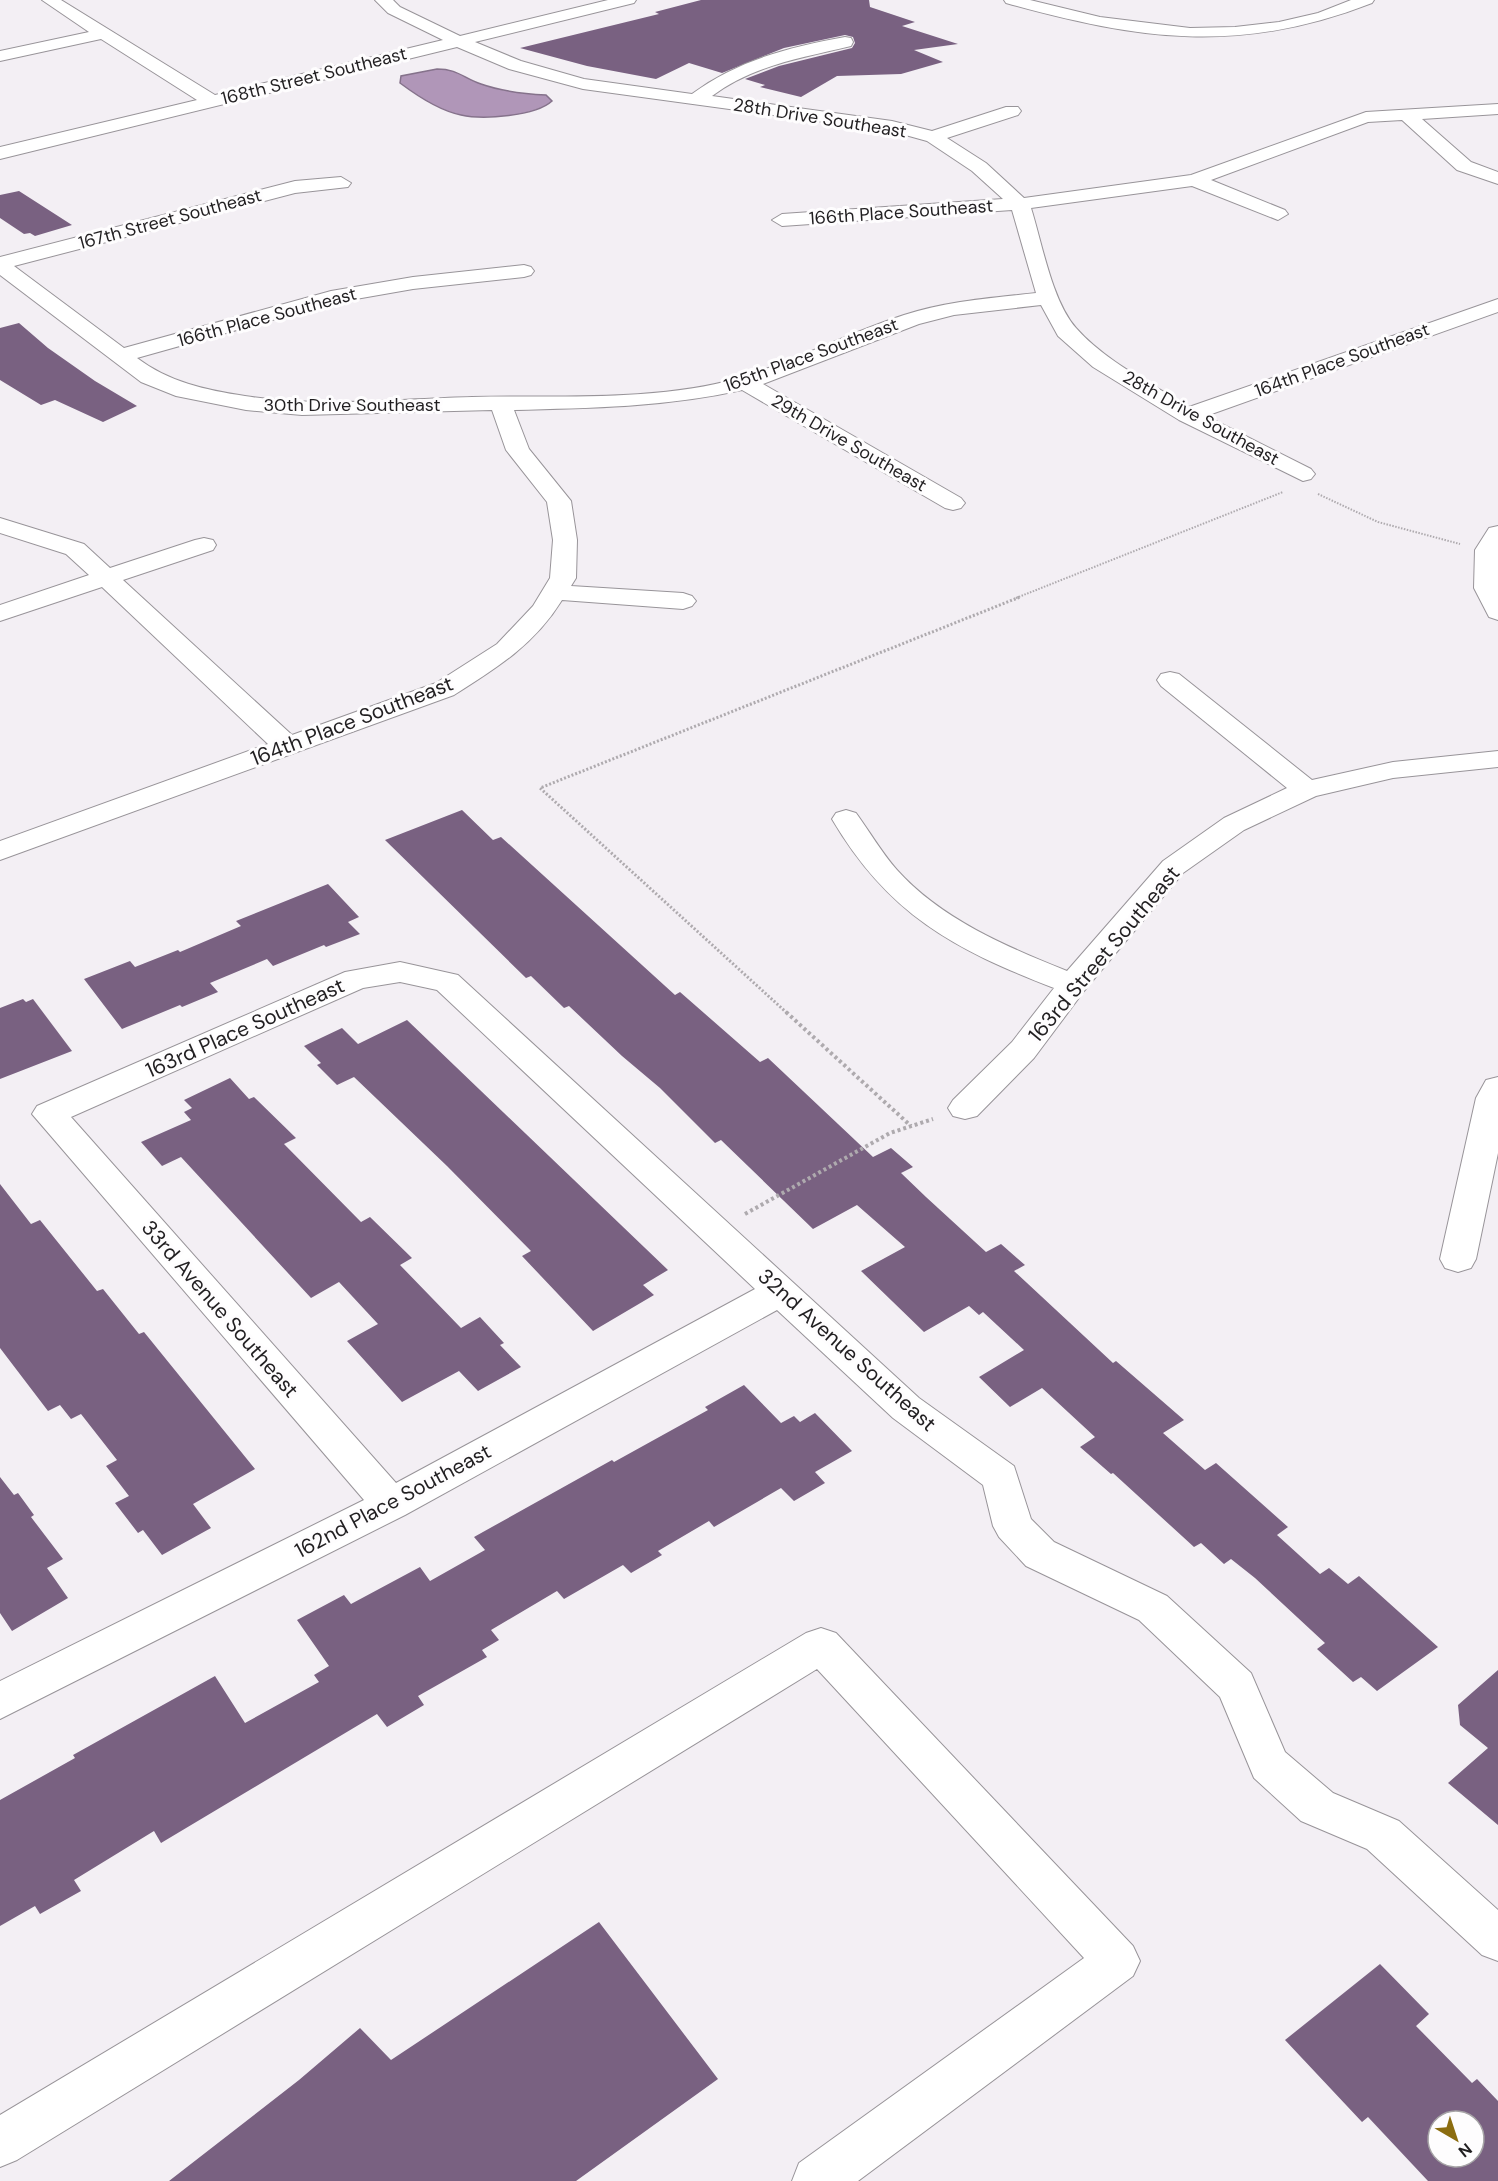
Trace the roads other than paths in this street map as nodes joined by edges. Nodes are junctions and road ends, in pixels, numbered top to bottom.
1 (50, 0) edge
2 (383, 0) edge
3 (628, 0) edge
4 (1012, 0) edge
5 (1366, 0) edge
6 (101, 33) junction
7 (458, 42) junction
8 (845, 42) dead end
9 (0, 56) edge
10 (695, 100) junction
11 (212, 101) junction
12 (1498, 109) edge
13 (1011, 111) dead end
14 (1405, 113) junction
15 (933, 137) junction
16 (0, 153) edge
17 (1498, 178) edge
18 (1194, 180) junction
19 (341, 183) dead end
20 (1020, 204) junction
21 (1278, 214) dead end
22 (782, 220) dead end
23 (0, 264) edge
24 (524, 271) dead end
25 (1048, 298) junction
26 (1498, 305) edge
27 (119, 356) junction
28 (745, 383) junction
29 (501, 404) junction
30 (1187, 415) junction
31 (1303, 479) road end
32 (953, 503) dead end
33 (0, 525) edge
34 (1493, 541) edge
35 (204, 545) dead end
36 (107, 577) junction
37 (554, 592) junction
38 (683, 601) dead end
39 (1498, 612) edge
40 (0, 613) edge
41 (1170, 680) dead end
42 (288, 747) junction
43 (1498, 759) edge
44 (1307, 790) junction
45 (846, 819) dead end
46 (0, 851) edge
47 (447, 982) joint
48 (1072, 984) junction
49 (1498, 1088) edge
50 (965, 1108) road end
51 (49, 1114) joint
52 (1458, 1259) dead end
53 (780, 1292) junction
54 (391, 1504) junction
55 (0, 1701) edge
56 (1498, 1940) edge
57 (0, 2143) edge
58 (817, 2181) edge

1 - 6 street
2 - 7 street, 28th Drive Southeast
3 - 7 street, 168th Street Southeast
4 - 5 street
6 - 9 street
6 - 11 street
7 - 10 street, 28th Drive Southeast
7 - 11 street, 168th Street Southeast
8 - 10 street
10 - 15 street, 28th Drive Southeast
11 - 16 street, 168th Street Southeast
12 - 14 street
13 - 15 street
14 - 17 street
14 - 18 street, 166th Place Southeast
15 - 20 street, 28th Drive Southeast
18 - 20 street, 166th Place Southeast
18 - 21 street
19 - 23 street, 167th Street Southeast
20 - 22 street, 166th Place Southeast
20 - 25 street, 28th Drive Southeast
23 - 27 street, 30th Drive Southeast
24 - 27 street, 166th Place Southeast
25 - 28 street, 165th Place Southeast
25 - 30 street, 28th Drive Southeast
26 - 30 street, 164th Place Southeast
27 - 29 street, 30th Drive Southeast
28 - 29 street, 165th Place Southeast
28 - 32 street, 29th Drive Southeast
29 - 37 street
30 - 31 street, 28th Drive Southeast
33 - 36 street
34 - 39 street
35 - 36 street
36 - 40 street
36 - 42 street
37 - 38 street
37 - 42 street, 164th Place Southeast
41 - 44 street
42 - 46 street, 164th Place Southeast
43 - 44 street, 163rd Street Southeast
44 - 48 street, 163rd Street Southeast
45 - 48 street
47 - 51 street, 163rd Place Southeast
47 - 53 street, 32nd Avenue Southeast
48 - 50 street, 163rd Street Southeast
49 - 52 street
51 - 54 street, 33rd Avenue Southeast
53 - 54 street, 162nd Place Southeast
53 - 56 street, 32nd Avenue Southeast
54 - 55 street, 162nd Place Southeast
57 - 58 street

